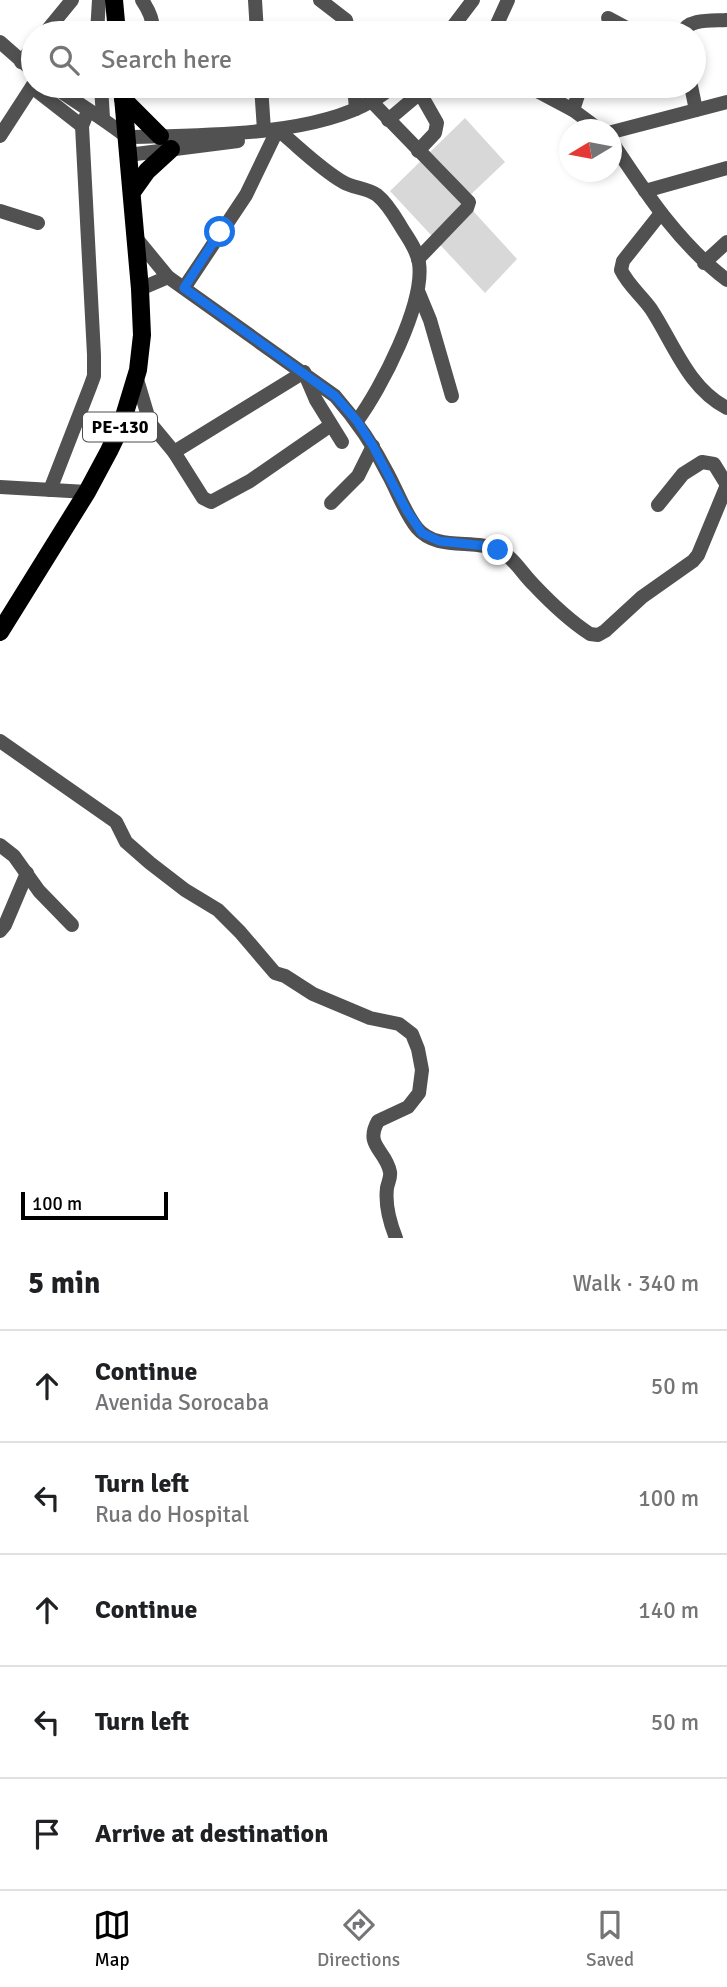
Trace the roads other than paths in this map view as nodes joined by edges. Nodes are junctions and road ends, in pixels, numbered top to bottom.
1 (72, 0) edge
2 (99, 0) edge
3 (114, 0) edge
4 (142, 0) edge
5 (255, 0) edge
6 (320, 0) edge
7 (473, 0) edge
8 (483, 0) edge
9 (508, 0) edge
10 (608, 18) dead end
11 (727, 20) edge
12 (55, 21) edge
13 (98, 21) edge
14 (116, 21) edge
15 (151, 21) edge
16 (256, 21) edge
17 (341, 21) edge
18 (457, 21) edge
19 (467, 21) edge
20 (498, 21) edge
21 (614, 21) edge
22 (706, 22) edge
23 (0, 42) edge
24 (21, 61) edge
25 (25, 98) edge
26 (48, 98) edge
27 (70, 98) edge
28 (102, 98) edge
29 (123, 98) edge
30 (128, 98) edge
31 (264, 98) edge
32 (355, 98) edge
33 (381, 98) edge
34 (391, 98) edge
35 (407, 98) edge
36 (422, 98) edge
37 (550, 98) edge
38 (576, 98) edge
39 (694, 98) edge
40 (727, 102) edge
41 (374, 105) junction
42 (573, 110) junction
43 (696, 110) junction
44 (88, 111) junction
45 (357, 113) junction
46 (103, 118) junction
47 (585, 119) edge
48 (388, 120) junction
49 (82, 126) junction
50 (622, 129) edge
51 (274, 134) junction
52 (0, 136) edge
53 (165, 143) junction
54 (127, 146) junction
55 (418, 151) junction
56 (622, 158) edge
57 (727, 168) edge
58 (645, 191) junction
59 (132, 192) junction
60 (0, 211) edge
61 (661, 213) junction
62 (38, 223) dead end
63 (136, 238) junction
64 (727, 242) edge
65 (418, 259) junction
66 (704, 263) junction
67 (168, 277) junction
68 (727, 280) edge
69 (184, 288) junction
70 (140, 289) junction
71 (418, 291) junction
72 (304, 372) junction
73 (136, 376) junction
74 (452, 396) dead end
75 (727, 408) edge
76 (357, 421) junction
77 (150, 423) junction
78 (331, 425) junction
79 (121, 426) junction
80 (342, 442) dead end
81 (373, 446) junction
82 (174, 452) junction
83 (0, 487) edge
84 (50, 490) junction
85 (726, 491) edge
86 (87, 492) junction
87 (331, 503) dead end
88 (658, 505) dead end
89 (0, 632) edge
90 (0, 741) edge
91 (0, 845) edge
92 (27, 873) junction
93 (72, 925) dead end
94 (0, 931) edge
95 (396, 1238) edge

1 - 12 street
2 - 13 street
3 - 14 main road
4 - 15 street
5 - 16 street
6 - 17 street
7 - 18 street
8 - 19 street
9 - 20 street
10 - 21 street
11 - 22 street
23 - 24 street
25 - 52 street
26 - 49 street
27 - 44 street
28 - 46 street
29 - 54 main road, PE-130
30 - 53 main road
31 - 51 street
32 - 45 street
33 - 41 street
34 - 41 street
35 - 48 street
36 - 55 street
37 - 42 street
38 - 42 street
39 - 43 street
40 - 43 street
41 - 45 street
41 - 48 street
42 - 47 street
43 - 50 street
44 - 46 street
44 - 49 street
45 - 51 street
46 - 54 street
48 - 55 street
49 - 84 street
51 - 53 street
51 - 65 street
51 - 69 street
53 - 54 street
53 - 59 main road
54 - 59 main road, PE-130
55 - 65 street
56 - 58 street
57 - 58 street
58 - 61 street
59 - 63 main road, PE-130
60 - 62 street
61 - 66 street
61 - 75 street
63 - 67 street
63 - 70 main road, PE-130
64 - 66 street
65 - 71 street
66 - 68 street
67 - 69 street
67 - 70 street
69 - 72 street
70 - 73 main road, PE-130
71 - 74 street
71 - 76 street
72 - 76 street
72 - 78 street
72 - 82 street
73 - 77 street
73 - 79 main road, PE-130
76 - 81 street
77 - 79 street
77 - 82 street
78 - 80 street
78 - 82 street
79 - 86 main road, PE-130
81 - 85 street
81 - 87 street
83 - 84 street
84 - 86 street
85 - 88 street
86 - 89 main road, PE-130
90 - 95 street
91 - 92 street
92 - 93 street
92 - 94 street

